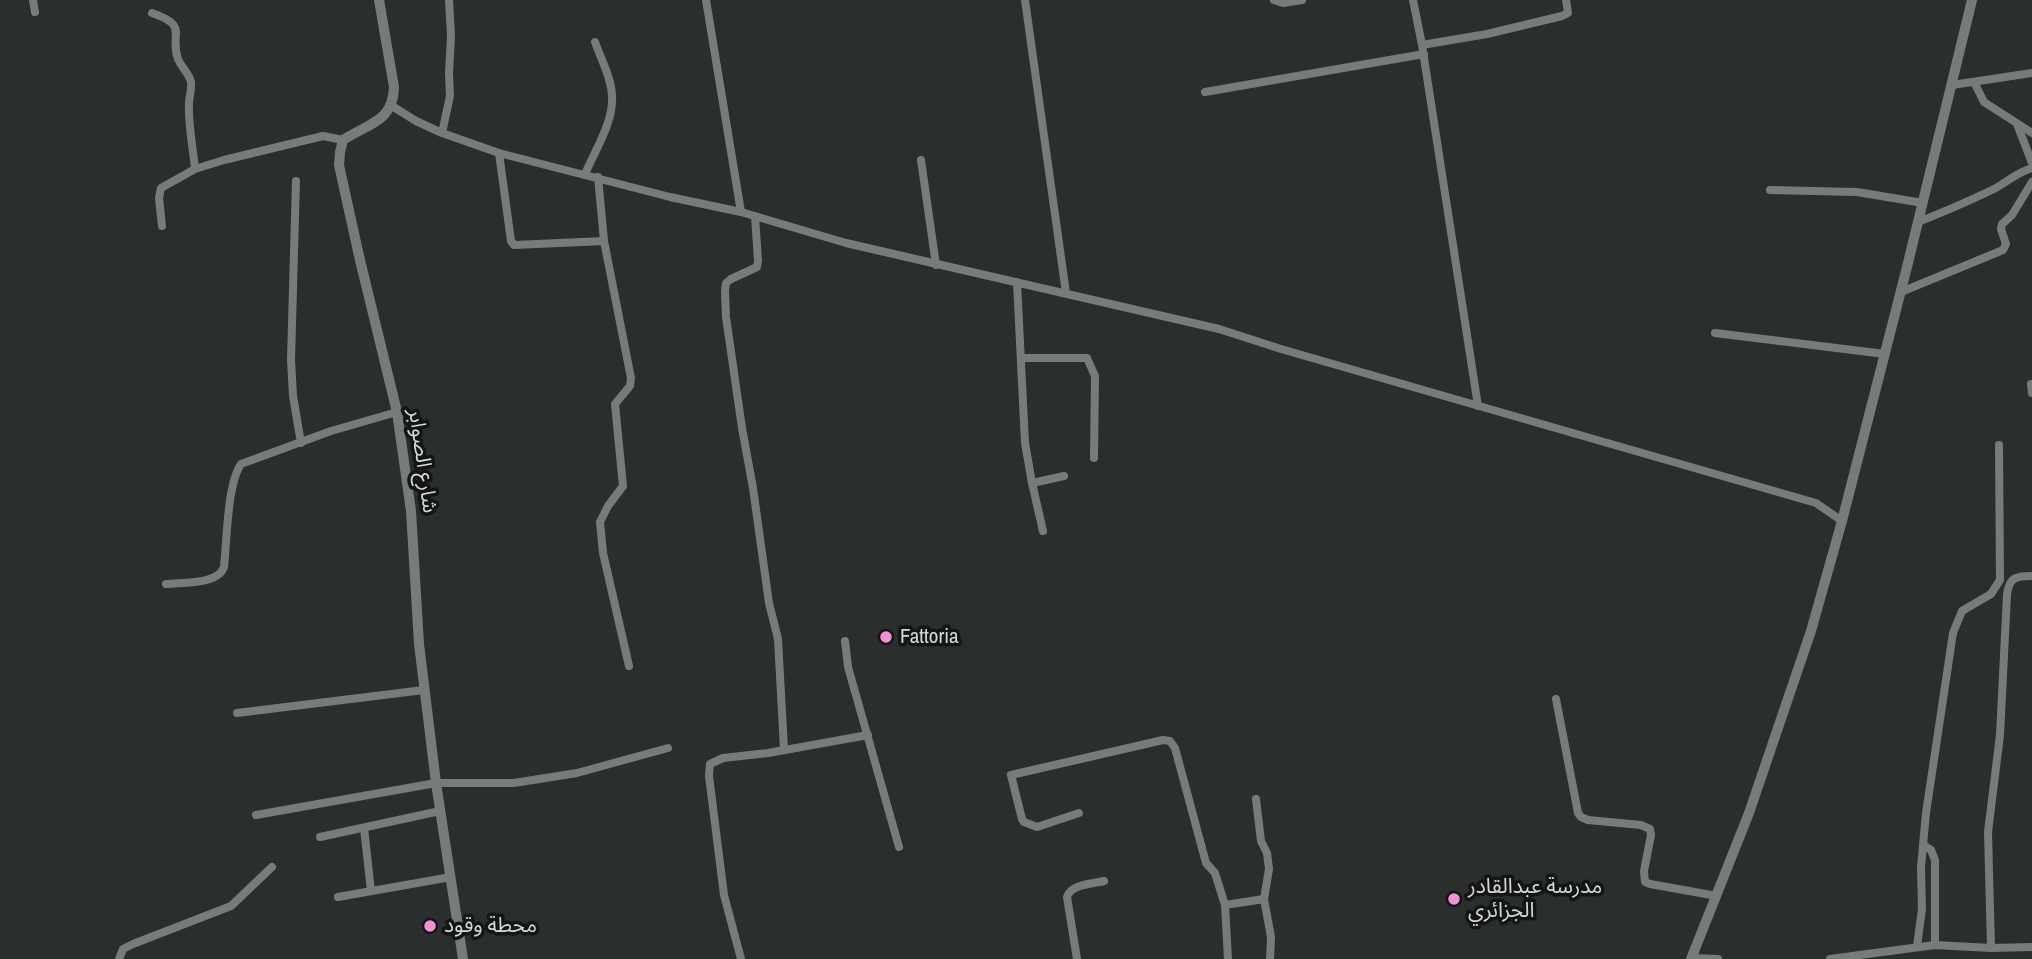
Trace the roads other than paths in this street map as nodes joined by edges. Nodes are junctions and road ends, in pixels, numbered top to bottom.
1 (33, 0) edge
2 (379, 0) edge
3 (449, 0) edge
4 (706, 0) edge
5 (1025, 0) edge
6 (1274, 0) edge
7 (1302, 0) edge
8 (1413, 0) edge
9 (1566, 0) edge
10 (1972, 0) edge
11 (35, 12) dead end
12 (152, 13) dead end
13 (595, 42) dead end
14 (1423, 49) junction
15 (2032, 73) edge
16 (1974, 82) junction
17 (1952, 85) junction
18 (1205, 92) dead end
19 (392, 106) junction
20 (2017, 123) junction
21 (442, 133) junction
22 (2032, 133) edge
23 (343, 140) junction
24 (499, 153) junction
25 (920, 160) dead end
26 (2032, 166) edge
27 (195, 169) junction
28 (585, 174) junction
29 (598, 177) junction
30 (296, 181) dead end
31 (2032, 182) edge
32 (1770, 190) dead end
33 (1923, 203) junction
34 (741, 212) junction
35 (755, 216) junction
36 (1918, 222) junction
37 (162, 226) dead end
38 (604, 241) junction
39 (936, 265) junction
40 (1017, 282) junction
41 (1900, 292) junction
42 (1066, 293) junction
43 (1715, 333) dead end
44 (1885, 354) junction
45 (1021, 358) junction
46 (2031, 384) edge
47 (2032, 393) edge
48 (1478, 406) junction
49 (397, 412) junction
50 (301, 443) junction
51 (1999, 445) dead end
52 (1094, 458) dead end
53 (1064, 476) dead end
54 (1032, 483) junction
55 (1842, 521) junction
56 (1043, 531) dead end
57 (2032, 576) edge
58 (166, 583) dead end
59 (845, 641) dead end
60 (629, 666) dead end
61 (424, 690) junction
62 (1556, 699) dead end
63 (237, 713) dead end
64 (868, 735) junction
65 (668, 748) dead end
66 (784, 749) junction
67 (436, 783) junction
68 (1256, 799) dead end
69 (440, 811) junction
70 (1079, 813) dead end
71 (256, 815) dead end
72 (364, 828) junction
73 (320, 837) dead end
74 (1923, 845) junction
75 (899, 847) dead end
76 (272, 867) dead end
77 (450, 877) junction
78 (1104, 880) dead end
79 (371, 891) junction
80 (1717, 896) junction
81 (338, 897) dead end
82 (1264, 899) junction
83 (1225, 905) junction
84 (1935, 945) junction
85 (1917, 946) junction
86 (2032, 947) edge
87 (1990, 948) junction
88 (119, 959) edge
89 (464, 959) edge
90 (741, 959) edge
91 (1077, 959) edge
92 (1228, 959) edge
93 (1270, 959) edge
94 (1692, 959) edge
95 (1718, 959) edge
96 (1830, 959) edge

1 - 11 street
2 - 19 street
3 - 21 street
4 - 34 street
5 - 42 street
6 - 7 street
8 - 14 street
9 - 14 street
10 - 17 street
12 - 27 street
13 - 28 street
14 - 18 street
14 - 48 street
15 - 16 street
16 - 17 street
16 - 20 street
17 - 33 street
19 - 21 street
19 - 23 street
20 - 22 street
20 - 26 street
21 - 24 street
23 - 27 street
23 - 49 street, شارع الصوابر
24 - 28 street
24 - 38 street
25 - 39 street
26 - 36 street
27 - 37 street
28 - 29 street
29 - 34 street
29 - 38 street
30 - 50 street
31 - 41 street
32 - 33 street
33 - 36 street
34 - 35 street
35 - 39 street
35 - 66 street
36 - 41 street
38 - 60 street
39 - 40 street
40 - 42 street
40 - 45 street
41 - 44 street
42 - 48 street
43 - 44 street
44 - 55 street
45 - 52 street
45 - 54 street
46 - 47 street
48 - 55 street
49 - 50 street
49 - 61 street, شارع الصوابر
50 - 58 street
51 - 74 street
53 - 54 street
54 - 56 street
55 - 80 street
57 - 87 street
59 - 64 street
61 - 63 street
61 - 67 street, شارع الصوابر
62 - 80 street
64 - 66 street
64 - 75 street
65 - 67 street
66 - 90 street
67 - 69 street, شارع الصوابر
67 - 71 street
68 - 82 street
69 - 72 street
69 - 77 street, شارع الصوابر
70 - 83 street
72 - 73 street
72 - 79 street
74 - 84 street
74 - 85 street
76 - 88 street
77 - 79 street
77 - 89 street, شارع الصوابر
78 - 91 street
79 - 81 street
80 - 94 street
82 - 83 street
82 - 93 street
83 - 92 street
84 - 85 street
84 - 87 street
85 - 96 street
86 - 87 street
94 - 95 street

